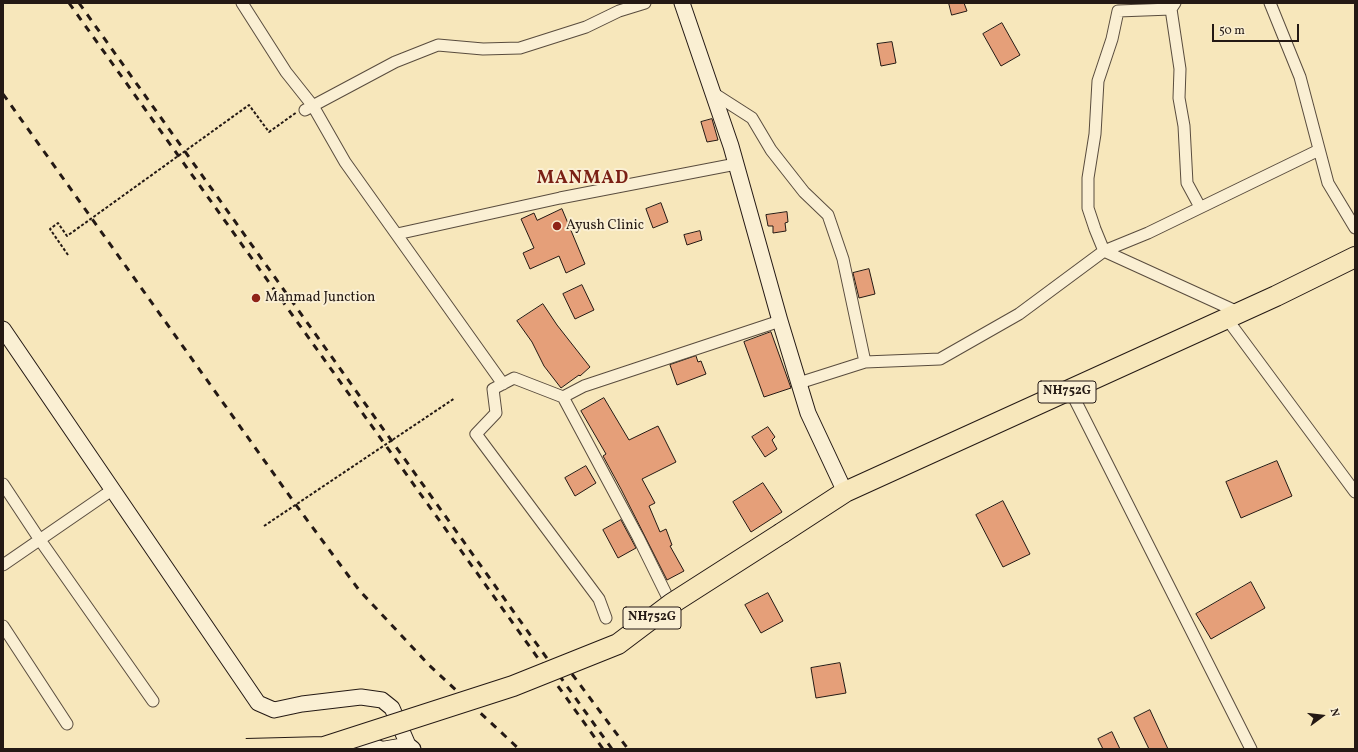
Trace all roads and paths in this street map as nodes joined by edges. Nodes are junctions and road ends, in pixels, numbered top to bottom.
1 (242, 3) edge
2 (645, 3) edge
3 (682, 3) edge
4 (1270, 3) edge
5 (1173, 6) edge
6 (713, 94) junction
7 (305, 109) junction
8 (1319, 150) junction
9 (736, 164) junction
10 (1200, 207) junction
11 (1355, 228) edge
12 (397, 234) junction
13 (1104, 251) junction
14 (68, 255) dead end
15 (1355, 256) edge
16 (1234, 316) junction
17 (780, 321) junction
18 (3, 329) edge
19 (865, 362) junction
20 (799, 383) junction
21 (503, 384) junction
22 (1070, 390) junction
23 (563, 397) junction
24 (455, 398) dead end
25 (3, 484) edge
26 (112, 490) junction
27 (845, 492) junction
28 (1355, 492) edge
29 (264, 526) dead end
30 (40, 540) junction
31 (3, 565) edge
32 (671, 604) junction
33 (606, 618) dead end
34 (3, 626) edge
35 (153, 701) dead end
36 (67, 724) dead end
37 (410, 747) edge
38 (246, 749) edge
39 (353, 749) edge
40 (381, 749) edge
41 (385, 749) edge
42 (1251, 749) edge

1 - 7 street
2 - 7 street
3 - 6 street
4 - 8 street
5 - 10 street
5 - 13 street
6 - 9 street
6 - 19 street
7 - 12 street
7 - 14 path, bridge
8 - 10 street
8 - 11 street
9 - 12 street
9 - 17 street
10 - 13 street
12 - 21 street
13 - 16 street
13 - 19 street
15 - 16 highway, NH752G
16 - 22 highway, NH752G
16 - 28 street
17 - 20 street
17 - 23 street
18 - 26 street
19 - 20 street
20 - 27 street
21 - 23 street
21 - 33 street
22 - 27 highway, NH752G
22 - 42 street
23 - 32 street
24 - 29 path, bridge
25 - 30 street
26 - 30 street
26 - 37 street
27 - 32 highway, NH752G, bridge
30 - 31 street
30 - 35 street
32 - 38 highway, NH752G, bridge
34 - 36 street
37 - 41 street
39 - 40 street

